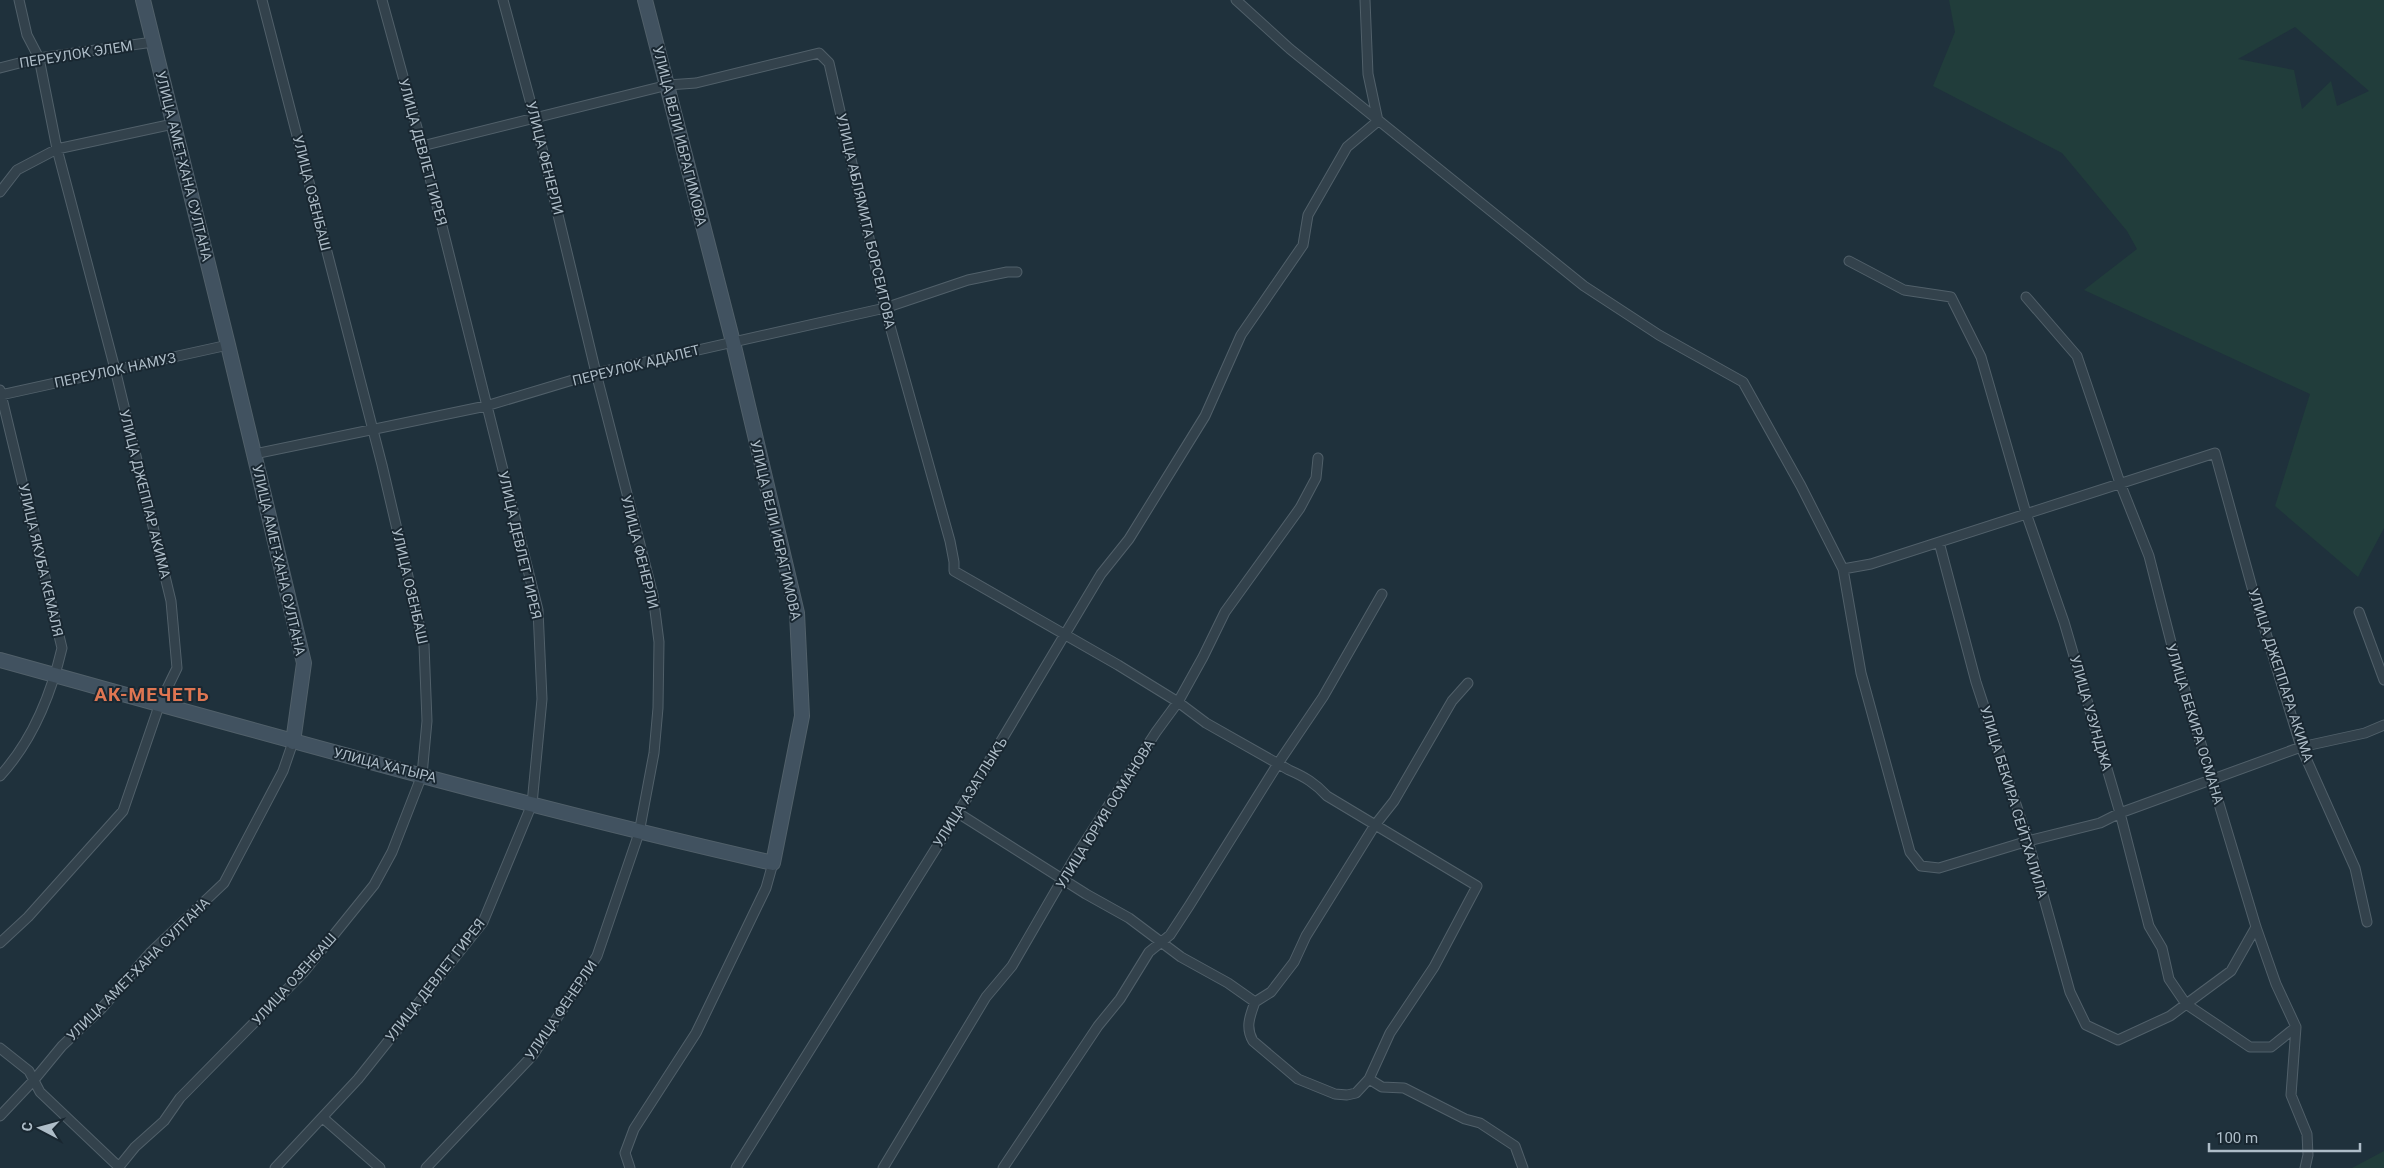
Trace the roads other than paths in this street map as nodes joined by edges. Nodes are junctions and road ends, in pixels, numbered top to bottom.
1 (19, 0) edge
2 (143, 0) edge
3 (262, 0) edge
4 (382, 0) edge
5 (503, 0) edge
6 (645, 0) edge
7 (1236, 0) edge
8 (1365, 0) edge
9 (153, 42) junction
10 (39, 58) junction
11 (0, 68) edge
12 (668, 85) junction
13 (535, 119) junction
14 (1378, 121) junction
15 (173, 124) junction
16 (422, 146) junction
17 (57, 149) junction
18 (0, 192) edge
19 (1849, 261) dead end
20 (1018, 272) dead end
21 (2026, 297) dead end
22 (885, 308) junction
23 (733, 342) junction
24 (228, 345) junction
25 (115, 369) junction
26 (596, 373) junction
27 (1, 392) edge
28 (486, 406) junction
29 (372, 430) junction
30 (254, 454) junction
31 (1318, 458) dead end
32 (2120, 483) junction
33 (2026, 513) junction
34 (1939, 542) junction
35 (1843, 569) junction
36 (1382, 594) dead end
37 (2359, 612) dead end
38 (1066, 635) junction
39 (0, 660) edge
40 (56, 675) junction
41 (2384, 680) edge
42 (1468, 683) dead end
43 (1178, 702) junction
44 (160, 703) junction
45 (2384, 725) edge
46 (293, 742) junction
47 (2301, 747) junction
48 (1279, 762) junction
49 (422, 774) junction
50 (0, 776) edge
51 (2213, 781) junction
52 (532, 804) junction
53 (958, 813) junction
54 (2120, 813) junction
55 (1375, 825) junction
56 (639, 833) junction
57 (2028, 841) junction
58 (773, 863) junction
59 (1064, 879) junction
60 (2367, 922) dead end
61 (2256, 927) junction
62 (1160, 941) junction
63 (0, 943) edge
64 (1255, 1002) junction
65 (2186, 1004) junction
66 (2296, 1027) junction
67 (0, 1048) edge
68 (1368, 1079) junction
69 (34, 1080) junction
70 (0, 1116) edge
71 (323, 1118) junction
72 (119, 1168) edge
73 (275, 1168) edge
74 (380, 1168) edge
75 (426, 1168) edge
76 (630, 1168) edge
77 (736, 1168) edge
78 (883, 1168) edge
79 (1003, 1168) edge
80 (1523, 1168) edge
81 (2305, 1168) edge

1 - 10 street, УЛИЦА ДЖЕППАР АКИМА
2 - 9 street, УЛИЦА АМЕТ-ХАНА СУЛТАНА
3 - 29 street, УЛИЦА ОЗЕНБАШ
4 - 16 street, УЛИЦА ДЕВЛЕТ ГИРЕЯ
5 - 13 street, УЛИЦА ФЕНЕРЛИ
6 - 12 street, УЛИЦА ВЕЛИ ИБРАГИМОВА
7 - 14 street
8 - 14 street
9 - 10 street, ПЕРЕУЛОК ЭЛЕМ
9 - 15 street, УЛИЦА АМЕТ-ХАНА СУЛТАНА
10 - 11 street, ПЕРЕУЛОК ЭЛЕМ
10 - 17 street, УЛИЦА ДЖЕППАР АКИМА
12 - 13 street
12 - 22 street, УЛИЦА АБЛЯМИТА БОРСЕИТОВА
12 - 23 street, УЛИЦА ВЕЛИ ИБРАГИМОВА
13 - 16 street
13 - 26 street, УЛИЦА ФЕНЕРЛИ
14 - 35 street
14 - 38 street, УЛИЦА АЗАТЛЫКЪ
15 - 17 street
15 - 24 street, УЛИЦА АМЕТ-ХАНА СУЛТАНА
16 - 28 street, УЛИЦА ДЕВЛЕТ ГИРЕЯ
17 - 18 street
17 - 25 street, УЛИЦА ДЖЕППАР АКИМА
19 - 33 street, УЛИЦА УЗУНДЖА
20 - 22 street, ПЕРЕУЛОК АДАЛЕТ
21 - 32 street, УЛИЦА БЕКИРА ОСМАНА
22 - 23 street, ПЕРЕУЛОК АДАЛЕТ
22 - 38 street, УЛИЦА АБЛЯМИТА БОРСЕИТОВА
23 - 26 street, ПЕРЕУЛОК АДАЛЕТ
23 - 58 street, УЛИЦА ВЕЛИ ИБРАГИМОВА
24 - 25 street, ПЕРЕУЛОК НАМУЗ
24 - 30 street, УЛИЦА АМЕТ-ХАНА СУЛТАНА
25 - 27 street, ПЕРЕУЛОК НАМУЗ
25 - 44 street, УЛИЦА ДЖЕППАР АКИМА
26 - 28 street, ПЕРЕУЛОК АДАЛЕТ
26 - 56 street, УЛИЦА ФЕНЕРЛИ
27 - 40 street, УЛИЦА ЯКУБА КЕМАЛЯ
28 - 29 street, ПЕРЕУЛОК АДАЛЕТ
28 - 52 street, УЛИЦА ДЕВЛЕТ ГИРЕЯ
29 - 30 street, ПЕРЕУЛОК АДАЛЕТ
29 - 49 street, УЛИЦА ОЗЕНБАШ
30 - 46 street, УЛИЦА АМЕТ-ХАНА СУЛТАНА
31 - 43 street, УЛИЦА ЮРИЯ ОСМАНОВА
32 - 33 street
32 - 47 street, УЛИЦА ДЖЕППАРА АКИМА
32 - 51 street, УЛИЦА БЕКИРА ОСМАНА
33 - 34 street
33 - 54 street, УЛИЦА УЗУНДЖА
34 - 35 street
34 - 57 street, УЛИЦА БЕКИРА СЕЙТХАЛИЛА
35 - 57 street
36 - 48 street
37 - 41 street
38 - 43 street
38 - 53 street, УЛИЦА АЗАТЛЫКЪ
39 - 40 street, УЛИЦА ХАТЫРА
40 - 44 street, УЛИЦА ХАТЫРА
40 - 50 street, УЛИЦА ЯКУБА КЕМАЛЯ
42 - 55 street
43 - 48 street
43 - 59 street, УЛИЦА ЮРИЯ ОСМАНОВА
44 - 46 street, УЛИЦА ХАТЫРА
44 - 63 street, УЛИЦА ДЖЕППАР АКИМА
45 - 47 street
46 - 49 street, УЛИЦА ХАТЫРА
46 - 69 street, УЛИЦА АМЕТ-ХАНА СУЛТАНА
47 - 51 street
47 - 60 street, УЛИЦА ДЖЕППАРА АКИМА
48 - 55 street
48 - 62 street
49 - 52 street, УЛИЦА ХАТЫРА
49 - 72 street, УЛИЦА ОЗЕНБАШ
51 - 54 street
51 - 61 street, УЛИЦА БЕКИРА ОСМАНА
52 - 56 street, УЛИЦА ХАТЫРА
52 - 71 street, УЛИЦА ДЕВЛЕТ ГИРЕЯ
53 - 59 street
53 - 77 street, УЛИЦА АЗАТЛЫКЪ
54 - 57 street
54 - 65 street, УЛИЦА УЗУНДЖА
55 - 64 street
55 - 68 street
56 - 58 street, УЛИЦА ХАТЫРА
56 - 75 street, УЛИЦА ФЕНЕРЛИ
57 - 65 street, УЛИЦА БЕКИРА СЕЙТХАЛИЛА
58 - 76 street, УЛИЦА ВЕЛИ ИБРАГИМОВА
59 - 62 street
59 - 78 street, УЛИЦА ЮРИЯ ОСМАНОВА
61 - 65 street
61 - 66 street, УЛИЦА БЕКИРА ОСМАНА
62 - 64 street
62 - 79 street
64 - 68 street
65 - 66 street, УЛИЦА УЗУНДЖА
66 - 81 street, УЛИЦА БЕКИРА ОСМАНА
67 - 69 street
68 - 80 street
69 - 70 street, УЛИЦА АМЕТ-ХАНА СУЛТАНА
69 - 72 street
71 - 73 street, УЛИЦА ДЕВЛЕТ ГИРЕЯ
71 - 74 street

